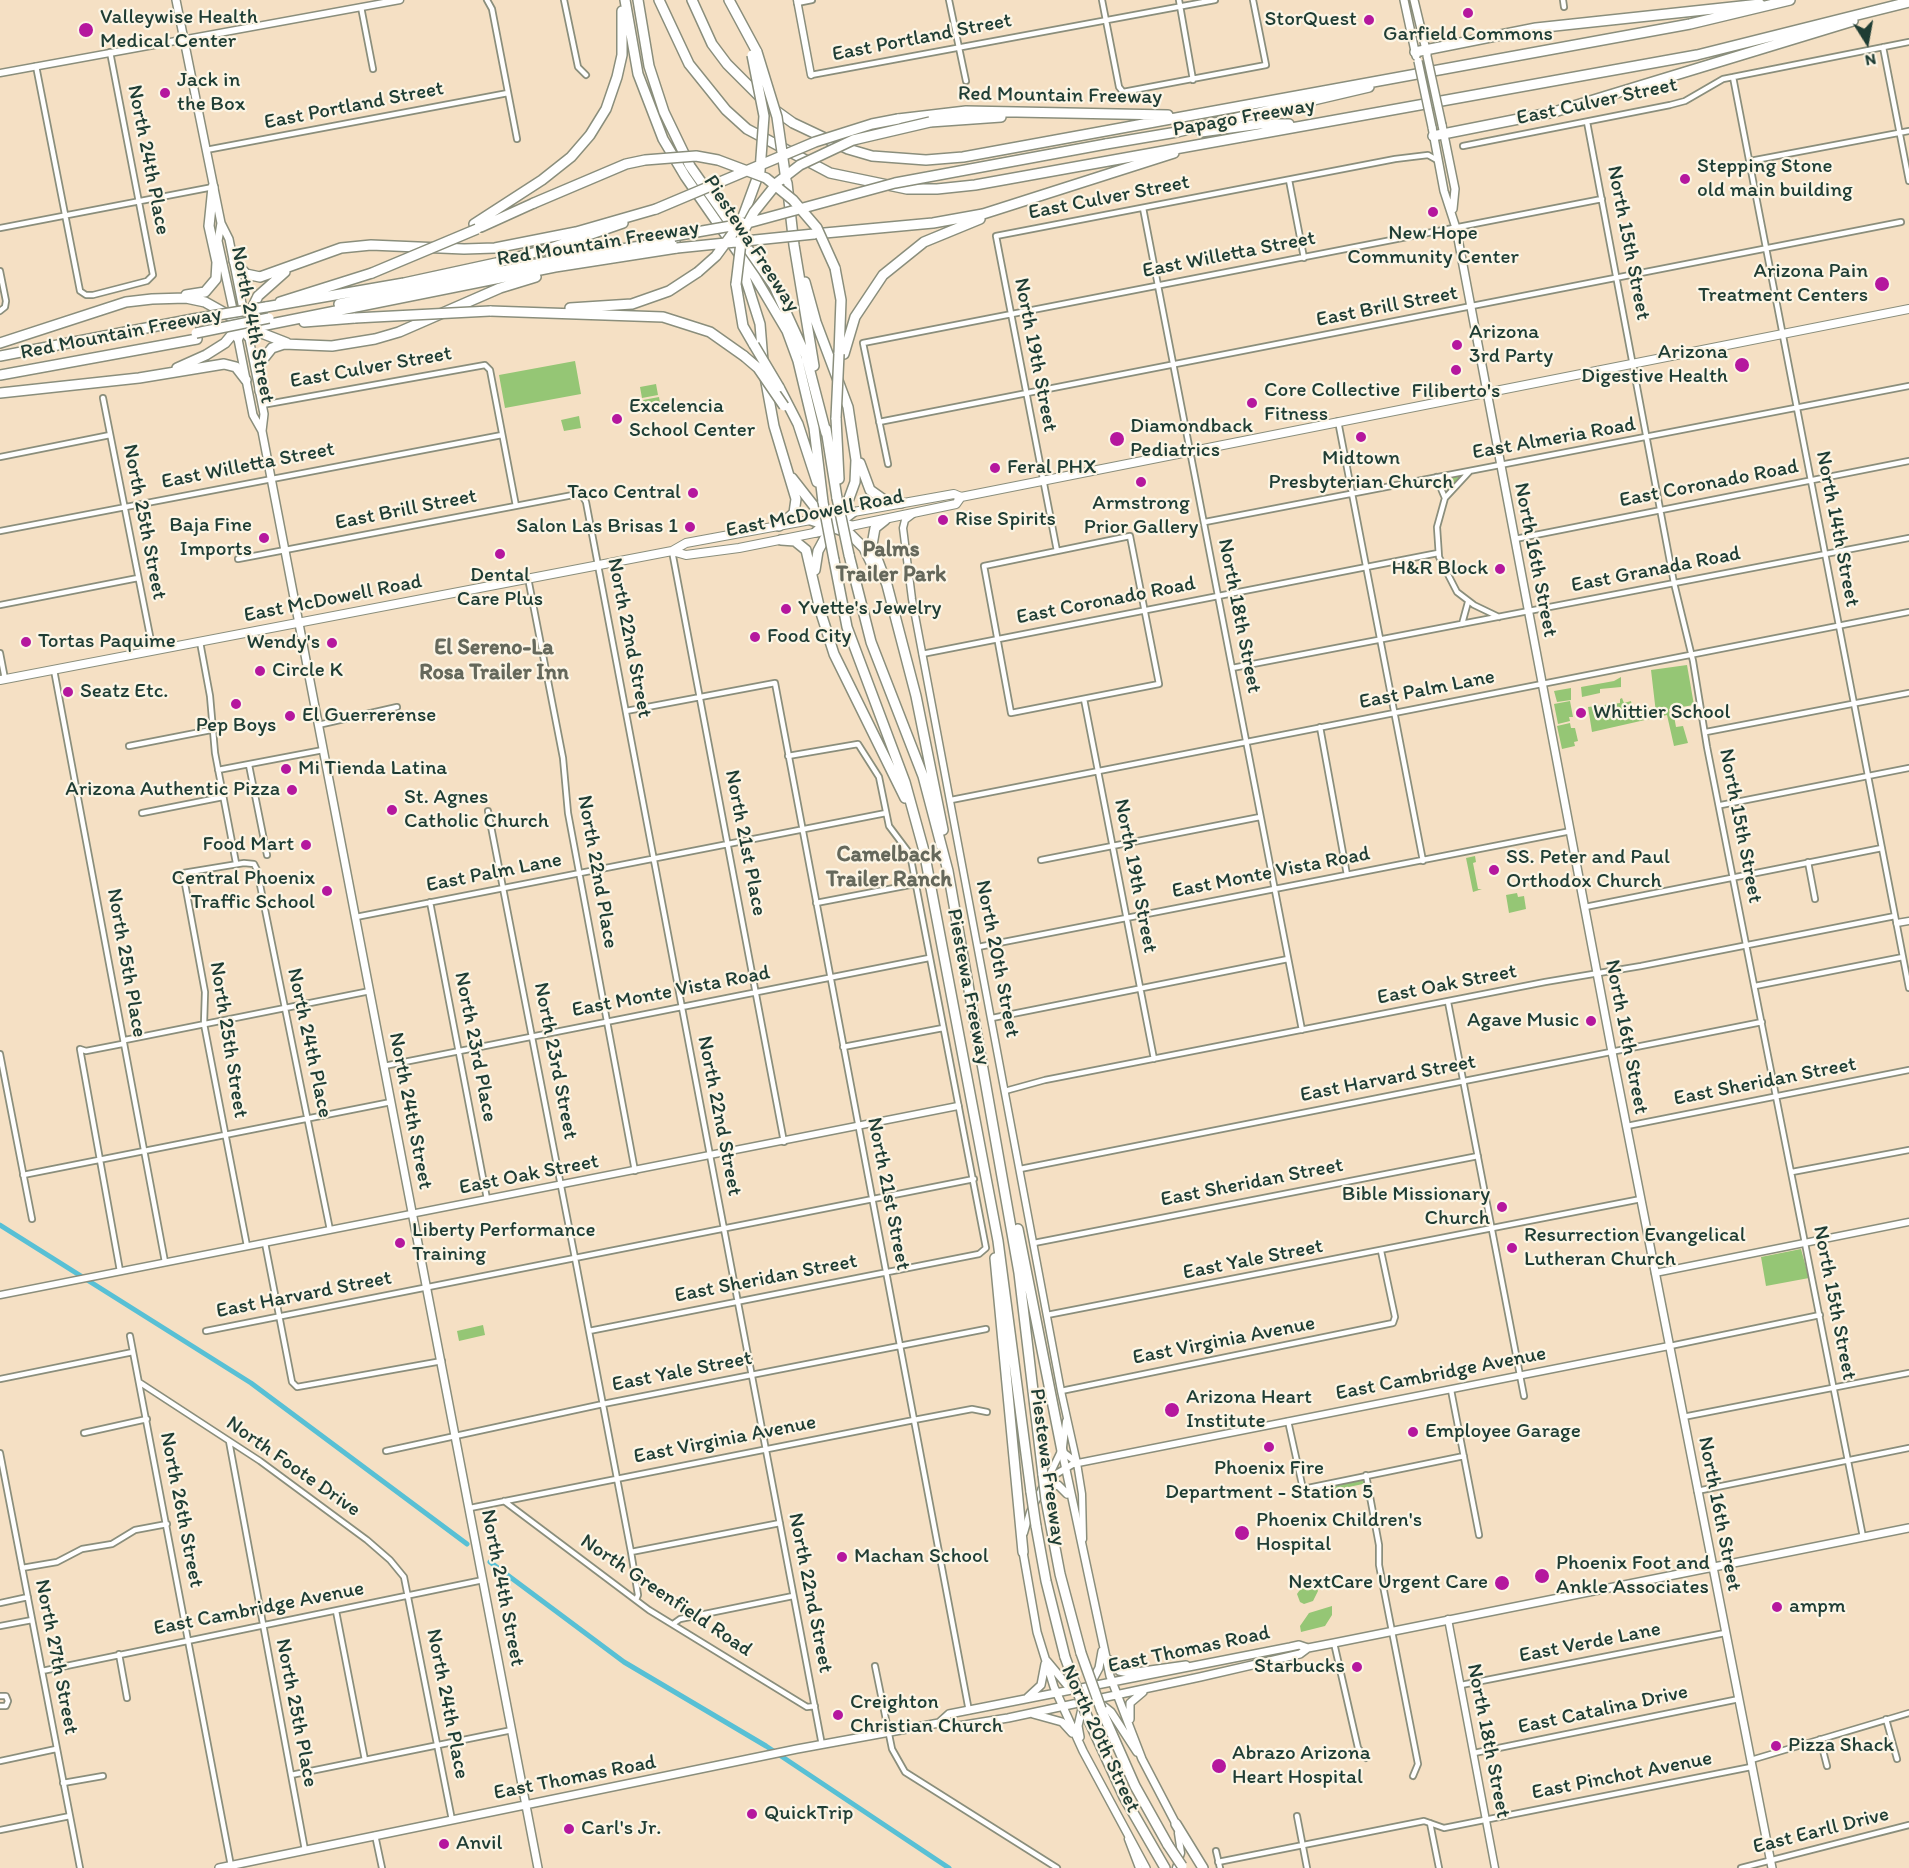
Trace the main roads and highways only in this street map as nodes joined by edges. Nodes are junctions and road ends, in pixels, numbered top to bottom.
1 (176, 0) edge
2 (623, 0) edge
3 (633, 0) edge
4 (638, 0) edge
5 (658, 0) edge
6 (692, 0) edge
7 (729, 0) edge
8 (1404, 0) edge
9 (1414, 0) edge
10 (1785, 1) edge
11 (1909, 3) edge
12 (1886, 8) junction
13 (1426, 53) junction
14 (755, 54) junction
15 (1416, 56) junction
16 (1394, 79) junction
17 (1054, 113) junction
18 (1182, 117) junction
19 (1311, 125) junction
20 (1443, 130) junction
21 (1433, 132) junction
22 (1199, 144) junction
23 (1107, 146) junction
24 (213, 187) junction
25 (1016, 205) junction
26 (656, 209) junction
27 (1453, 212) junction
28 (715, 217) junction
29 (221, 223) junction
30 (476, 226) junction
31 (675, 242) junction
32 (732, 242) junction
33 (794, 245) junction
34 (234, 261) junction
35 (305, 261) junction
36 (589, 262) junction
37 (404, 283) junction
38 (152, 298) junction
39 (266, 307) junction
40 (1909, 309) edge
41 (490, 311) junction
42 (270, 323) junction
43 (242, 325) junction
44 (196, 336) junction
45 (0, 343) edge
46 (292, 344) junction
47 (0, 356) edge
48 (161, 374) junction
49 (0, 375) edge
50 (246, 380) junction
51 (260, 391) junction
52 (1487, 392) junction
53 (0, 393) edge
54 (836, 418) junction
55 (262, 431) junction
56 (831, 435) junction
57 (856, 446) junction
58 (809, 458) junction
59 (790, 476) junction
60 (961, 497) junction
61 (823, 502) junction
62 (901, 503) junction
63 (853, 512) joint
64 (811, 520) joint
65 (885, 520) junction
66 (833, 523) junction
67 (778, 526) junction
68 (851, 526) joint
69 (816, 532) joint
70 (781, 540) junction
71 (672, 551) junction
72 (815, 580) junction
73 (890, 602) junction
74 (298, 625) junction
75 (3, 680) edge
76 (918, 824) junction
77 (948, 871) junction
78 (1003, 1169) junction
79 (985, 1172) junction
80 (1062, 1451) joint
81 (1042, 1489) road end
82 (1070, 1499) junction
83 (1909, 1528) edge
84 (1023, 1552) joint
85 (1711, 1566) junction
86 (1101, 1640) junction
87 (1308, 1648) junction
88 (1045, 1659) junction
89 (1195, 1666) junction
90 (1112, 1683) junction
91 (1152, 1688) junction
92 (1057, 1694) junction
93 (1085, 1695) junction
94 (1116, 1695) junction
95 (1019, 1701) junction
96 (1063, 1706) junction
97 (1030, 1713) junction
98 (939, 1723) junction
99 (1083, 1751) junction
100 (1142, 1759) junction
101 (526, 1804) junction
102 (1176, 1824) joint
103 (1771, 1865) edge
104 (231, 1867) edge
105 (1181, 1867) edge
106 (219, 1868) edge
107 (538, 1868) edge
108 (1146, 1868) edge
109 (1165, 1868) edge
110 (1203, 1868) edge

1 - 24 main road, North 24th Street
2 - 28 highway, Piestewa Freeway
2 - 30 highway
3 - 28 highway
4 - 56 highway
5 - 22 highway, Papago Freeway
6 - 18 highway, Papago Freeway
7 - 14 highway
8 - 15 main road, North 16th Street
9 - 13 main road, North 16th Street
10 - 13 highway
10 - 16 highway, Papago Freeway
11 - 12 highway, Papago Freeway
12 - 19 highway, Papago Freeway
12 - 20 highway
13 - 15 highway
13 - 20 main road, North 16th Street, bridge
14 - 33 highway, Piestewa Freeway, bridge
14 - 41 highway, bridge
15 - 21 main road, North 16th Street, bridge
16 - 18 highway, Papago Freeway
16 - 23 highway
17 - 18 highway, Red Mountain Freeway
17 - 26 highway, Red Mountain Freeway, bridge
17 - 58 highway, bridge
19 - 22 highway, Papago Freeway
19 - 23 highway
20 - 21 highway
20 - 27 main road, North 16th Street
21 - 27 main road, North 16th Street
22 - 25 highway, Red Mountain Freeway
23 - 31 highway, bridge
24 - 29 main road, North 24th Street
24 - 38 highway
25 - 31 highway, Red Mountain Freeway, bridge
25 - 54 highway, bridge
26 - 35 highway
26 - 37 highway, Red Mountain Freeway
27 - 52 main road, North 16th Street
28 - 32 highway, Piestewa Freeway
29 - 34 main road, North 24th Street
29 - 43 main road, North 24th Street
30 - 39 highway, bridge
30 - 54 highway, bridge
31 - 36 highway, Red Mountain Freeway
31 - 37 highway
31 - 42 highway
32 - 59 highway
32 - 61 highway, Piestewa Freeway
33 - 56 highway, Piestewa Freeway
33 - 57 highway
34 - 35 highway
34 - 43 main road, North 24th Street
35 - 43 highway
36 - 42 highway, Red Mountain Freeway
36 - 46 highway
37 - 39 highway, Red Mountain Freeway
38 - 43 highway
38 - 45 highway
39 - 47 highway, Red Mountain Freeway, bridge
40 - 52 main road, East McDowell Road
41 - 42 highway, bridge
41 - 58 highway, bridge
42 - 43 highway, Red Mountain Freeway
42 - 44 highway, bridge
43 - 44 highway, Red Mountain Freeway
43 - 46 highway
43 - 48 highway
43 - 50 main road, North 24th Street
43 - 51 main road, North 24th Street
44 - 49 highway, Red Mountain Freeway
46 - 51 highway
48 - 50 highway
48 - 53 highway
50 - 55 main road, North 24th Street
51 - 55 main road, North 24th Street
52 - 60 main road, East McDowell Road
52 - 85 main road, North 16th Street
54 - 56 highway
55 - 74 main road, North 24th Street
56 - 77 highway, Piestewa Freeway, bridge
57 - 62 highway
57 - 66 highway
58 - 61 highway
59 - 66 highway
59 - 67 highway
60 - 62 main road, East McDowell Road
60 - 65 main road, East McDowell Road
61 - 76 highway, Piestewa Freeway, bridge
62 - 63 main road, East McDowell Road
63 - 66 highway
64 - 66 highway
64 - 67 main road, East McDowell Road
65 - 68 main road, East McDowell Road
65 - 73 highway
66 - 68 highway
66 - 69 highway
66 - 72 highway
66 - 73 highway
67 - 71 main road, East McDowell Road
69 - 70 main road, East McDowell Road
70 - 71 main road, East McDowell Road
70 - 72 highway
71 - 74 main road, East McDowell Road
72 - 76 highway
73 - 77 highway
74 - 75 main road, East McDowell Road
74 - 101 main road, North 24th Street
76 - 79 highway, Piestewa Freeway
77 - 78 highway, Piestewa Freeway
78 - 80 highway
78 - 105 highway, Piestewa Freeway, bridge
79 - 84 highway
79 - 109 highway, Piestewa Freeway, bridge
80 - 82 main road, North 20th Street
81 - 82 main road
82 - 86 main road, North 20th Street
83 - 85 main road, East Thomas Road
84 - 88 main road, North 20th Street
85 - 87 main road, East Thomas Road
85 - 103 main road, North 16th Street
86 - 89 main road
86 - 90 main road, North 20th Street
86 - 93 main road
87 - 89 main road, East Thomas Road
87 - 91 main road, East Thomas Road
88 - 92 main road, North 20th Street
88 - 93 main road
88 - 95 main road
89 - 90 main road, East Thomas Road
90 - 93 main road, East Thomas Road
90 - 94 main road, North 20th Street
91 - 94 main road, East Thomas Road
91 - 100 main road
92 - 93 main road, East Thomas Road
92 - 95 main road, East Thomas Road
92 - 96 main road, North 20th Street
93 - 94 main road, East Thomas Road
93 - 96 main road, East Thomas Road
93 - 99 main road
93 - 100 main road
94 - 100 main road, North 20th Street
95 - 98 main road, East Thomas Road
96 - 97 main road, East Thomas Road
96 - 99 main road, North 20th Street
97 - 98 main road, East Thomas Road
97 - 99 main road
98 - 101 main road, East Thomas Road
99 - 108 main road, North 20th Street
100 - 102 main road, North 20th Street
101 - 104 main road, East Thomas Road
101 - 107 main road, North 24th Street
102 - 110 highway
104 - 106 main road, East Thomas Road

